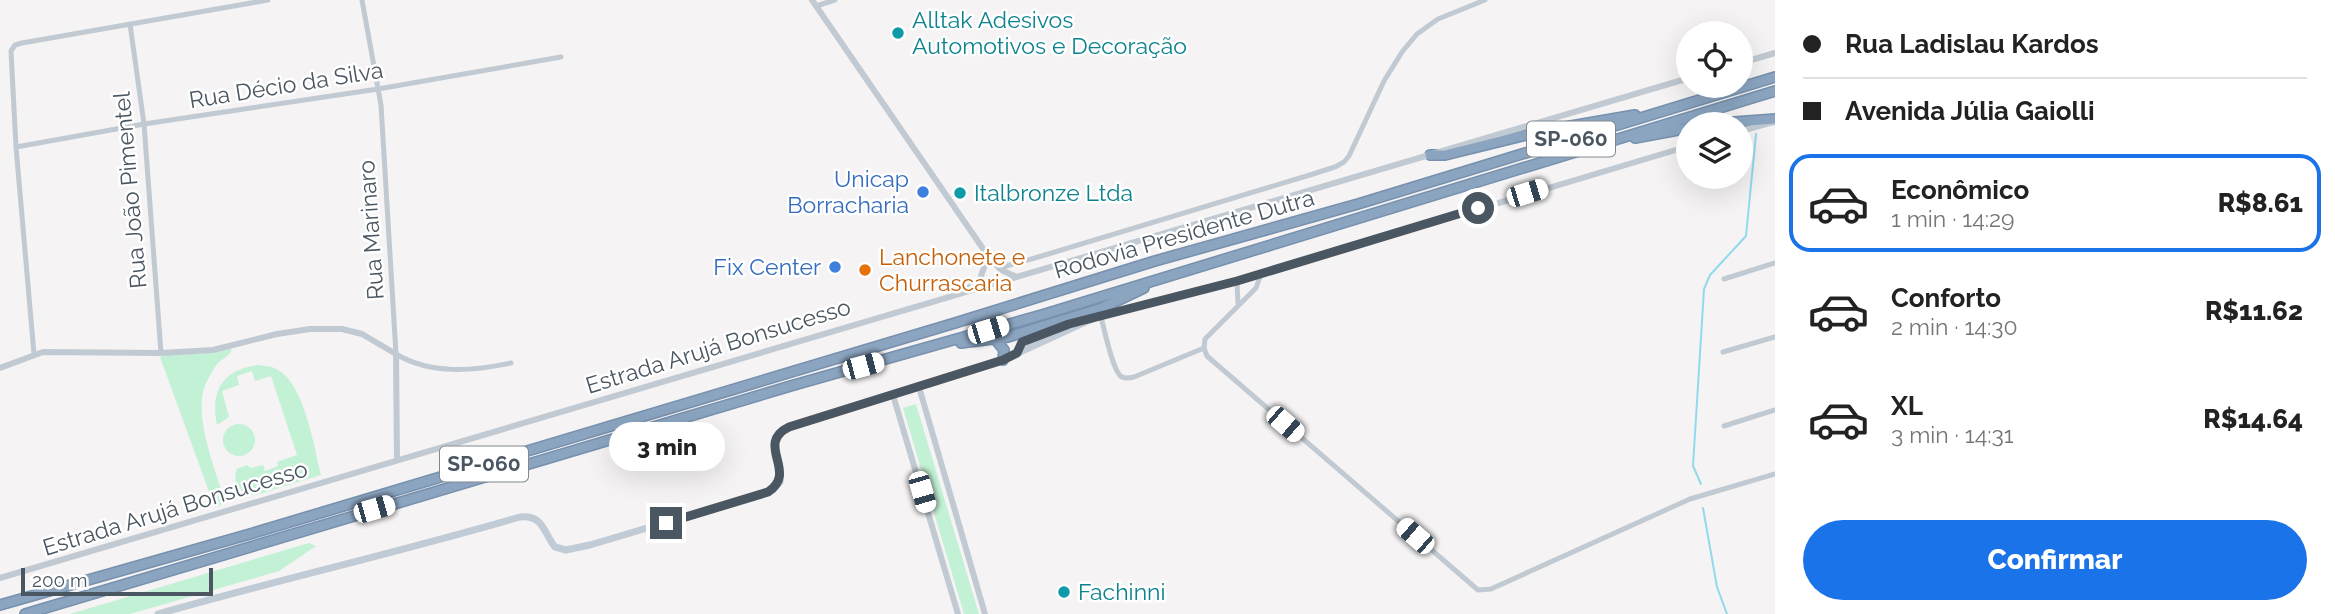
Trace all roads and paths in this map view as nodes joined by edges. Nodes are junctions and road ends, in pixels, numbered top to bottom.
1 (268, 0) edge
2 (362, 0) edge
3 (835, 0) edge
4 (1485, 0) edge
5 (814, 3) edge
6 (130, 24) junction
7 (1775, 53) edge
8 (561, 57) dead end
9 (1753, 59) edge
10 (1775, 77) edge
11 (1676, 82) edge
12 (378, 89) junction
13 (1775, 91) edge
14 (1654, 113) junction
15 (1775, 120) edge
16 (1753, 121) edge
17 (144, 124) junction
18 (1753, 127) edge
19 (1676, 130) edge
20 (1608, 140) junction
21 (16, 147) junction
22 (1676, 150) edge
23 (1430, 155) junction
24 (988, 256) junction
25 (1775, 263) edge
26 (997, 265) junction
27 (1261, 274) junction
28 (1171, 275) junction
29 (1017, 277) junction
30 (1724, 279) dead end
31 (1237, 281) junction
32 (966, 291) junction
33 (1118, 301) junction
34 (1238, 304) junction
35 (1098, 318) junction
36 (1775, 337) edge
37 (995, 339) junction
38 (931, 347) junction
39 (1204, 348) junction
40 (1723, 352) dead end
41 (160, 353) junction
42 (34, 354) junction
43 (396, 354) junction
44 (1003, 360) junction
45 (511, 363) dead end
46 (0, 368) edge
47 (919, 387) junction
48 (893, 395) junction
49 (1775, 410) edge
50 (1724, 426) dead end
51 (397, 460) junction
52 (1775, 474) edge
53 (0, 578) edge
54 (0, 605) edge
55 (25, 614) edge
56 (158, 614) edge
57 (958, 614) edge
58 (985, 614) edge

1 - 6 street
2 - 12 street, Rua Marinaro
3 - 5 street
4 - 26 street
5 - 24 street
6 - 17 street, Rua João Pimentel
6 - 21 street
7 - 9 street
8 - 12 street, Rua Décio da Silva
10 - 14 highway, Rodovia Presidente Dutra / SP-060
11 - 23 street, Estrada Arujá Bonsucesso
12 - 17 street, Rua Décio da Silva
12 - 43 street, Rua Marinaro
13 - 20 highway, Rodovia Presidente Dutra / SP-060
14 - 23 highway
14 - 54 highway, Rodovia Presidente Dutra / SP-060
15 - 16 highway
15 - 18 street
17 - 21 street, Rua Décio da Silva
17 - 41 street, Rua João Pimentel
19 - 20 highway
20 - 28 highway, Rodovia Presidente Dutra / SP-060
21 - 42 street
22 - 27 street
23 - 29 street, Estrada Arujá Bonsucesso
24 - 26 street
24 - 32 street
25 - 30 street
26 - 29 street
27 - 31 street
27 - 34 street
28 - 33 highway
28 - 38 highway, Rodovia Presidente Dutra / SP-060
29 - 32 street, Estrada Arujá Bonsucesso
31 - 34 street
31 - 35 street
32 - 51 street, Estrada Arujá Bonsucesso
33 - 35 highway
33 - 37 highway
34 - 39 street
35 - 39 street
35 - 44 main road
36 - 40 street
37 - 38 highway
37 - 44 highway
38 - 55 highway, Rodovia Presidente Dutra / SP-060
39 - 52 street
41 - 42 street
41 - 43 street
42 - 46 street
43 - 45 street
43 - 51 street, Rua Marinaro
44 - 47 main road
47 - 48 main road
47 - 58 street
48 - 56 main road
48 - 57 street
49 - 50 street
51 - 53 street, Estrada Arujá Bonsucesso

